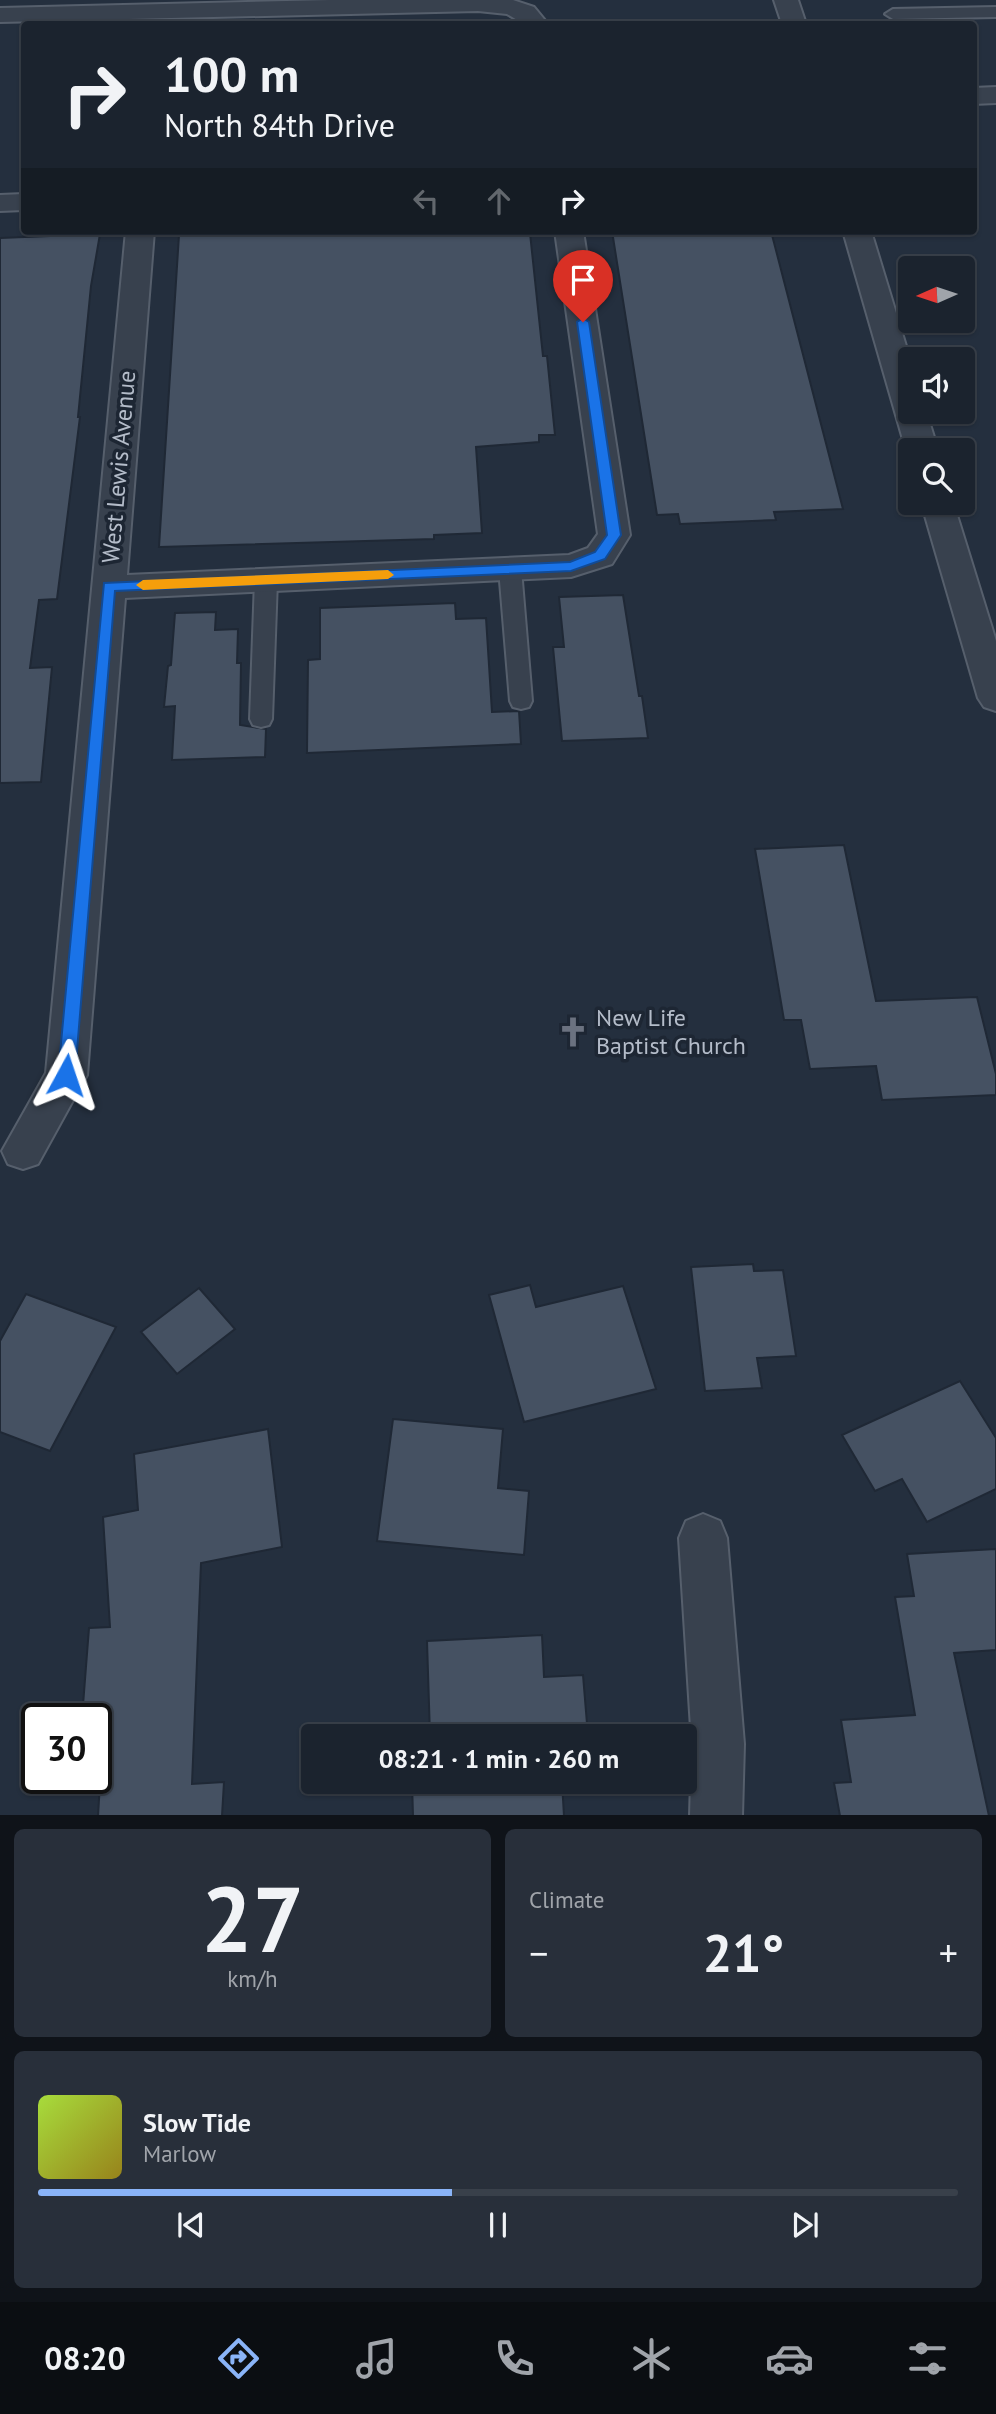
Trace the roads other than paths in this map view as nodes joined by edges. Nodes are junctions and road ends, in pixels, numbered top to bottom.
1 (786, 0) edge
2 (2, 10) edge
3 (996, 12) edge
4 (893, 14) dead end
5 (527, 16) edge
6 (159, 18) edge
7 (793, 21) edge
8 (996, 95) edge
9 (977, 96) edge
10 (21, 202) edge
11 (0, 203) edge
12 (140, 235) edge
13 (570, 235) edge
14 (858, 235) edge
15 (898, 370) edge
16 (941, 515) edge
17 (510, 569) junction
18 (266, 580) junction
19 (109, 587) junction
20 (989, 656) edge
21 (996, 698) edge
22 (521, 701) dead end
23 (261, 719) dead end
24 (23, 1152) dead end
25 (703, 1538) dead end
26 (716, 1815) edge

1 - 7 street
2 - 6 street
3 - 4 lane
5 - 6 street
8 - 9 street
10 - 11 street
12 - 19 street, West Lewis Avenue
13 - 17 street
14 - 15 street
16 - 20 street
17 - 18 street
17 - 22 lane
18 - 19 street
18 - 23 lane
19 - 24 street, West Lewis Avenue
20 - 21 street
25 - 26 street

